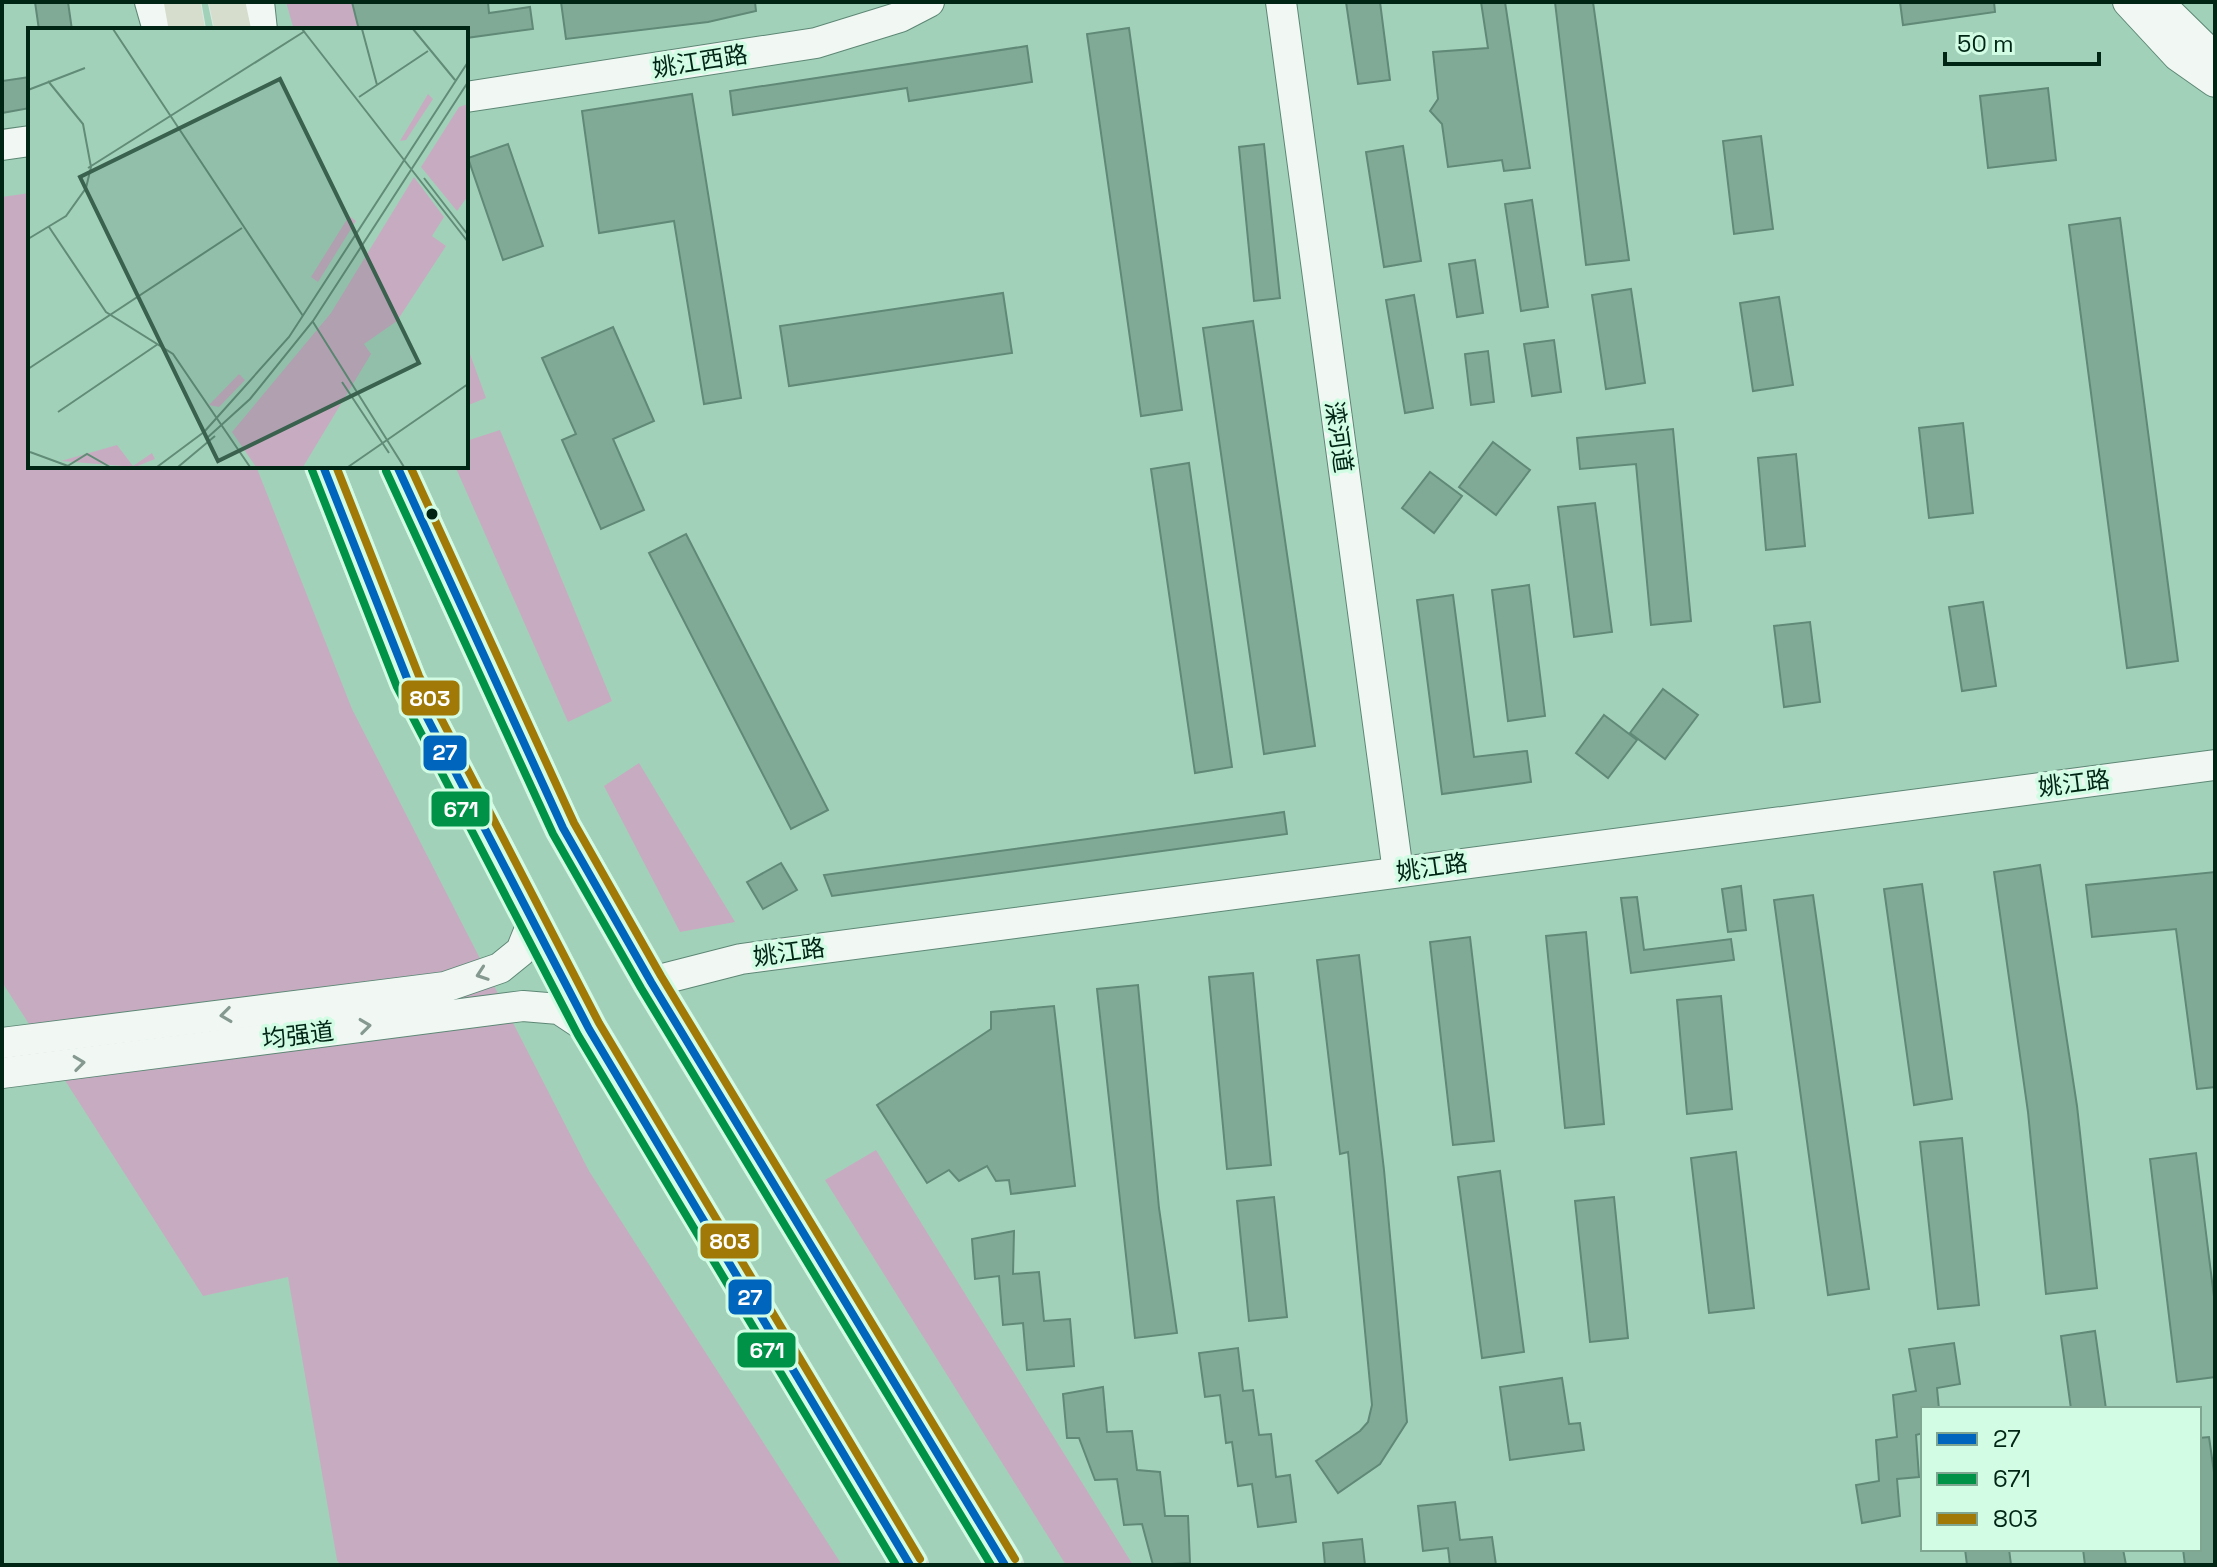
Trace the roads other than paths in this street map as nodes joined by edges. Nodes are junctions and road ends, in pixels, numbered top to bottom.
1 (150, 2) edge
2 (182, 2) edge
3 (227, 2) edge
4 (259, 2) edge
5 (888, 2) edge
6 (929, 2) edge
7 (1281, 2) edge
8 (2128, 2) edge
9 (2158, 2) edge
10 (157, 28) edge
11 (187, 28) edge
12 (233, 28) edge
13 (262, 28) edge
14 (2215, 58) edge
15 (468, 77) edge
16 (2215, 82) edge
17 (468, 97) edge
18 (28, 141) edge
19 (2, 145) edge
20 (28, 161) edge
21 (2, 165) edge
22 (324, 468) edge
23 (398, 468) edge
24 (2215, 765) edge
25 (1398, 872) junction
26 (533, 921) junction
27 (651, 982) junction
28 (589, 1029) junction
29 (2, 1043) edge
30 (2, 1073) edge
31 (910, 1565) edge
32 (1005, 1565) edge

1 - 10 street
2 - 11 main road
3 - 12 main road
4 - 13 street
5 - 15 street, 姚江西路
6 - 17 street, 姚江西路
7 - 25 street, 滦河道
8 - 16 street
9 - 14 street
18 - 19 street
20 - 21 street
22 - 26 main road
23 - 27 main road
24 - 25 street, 姚江路
25 - 27 street, 姚江路
26 - 28 main road
26 -> 29 street, 均强道
27 - 32 main road
30 -> 28 street, 均强道
28 - 31 main road

